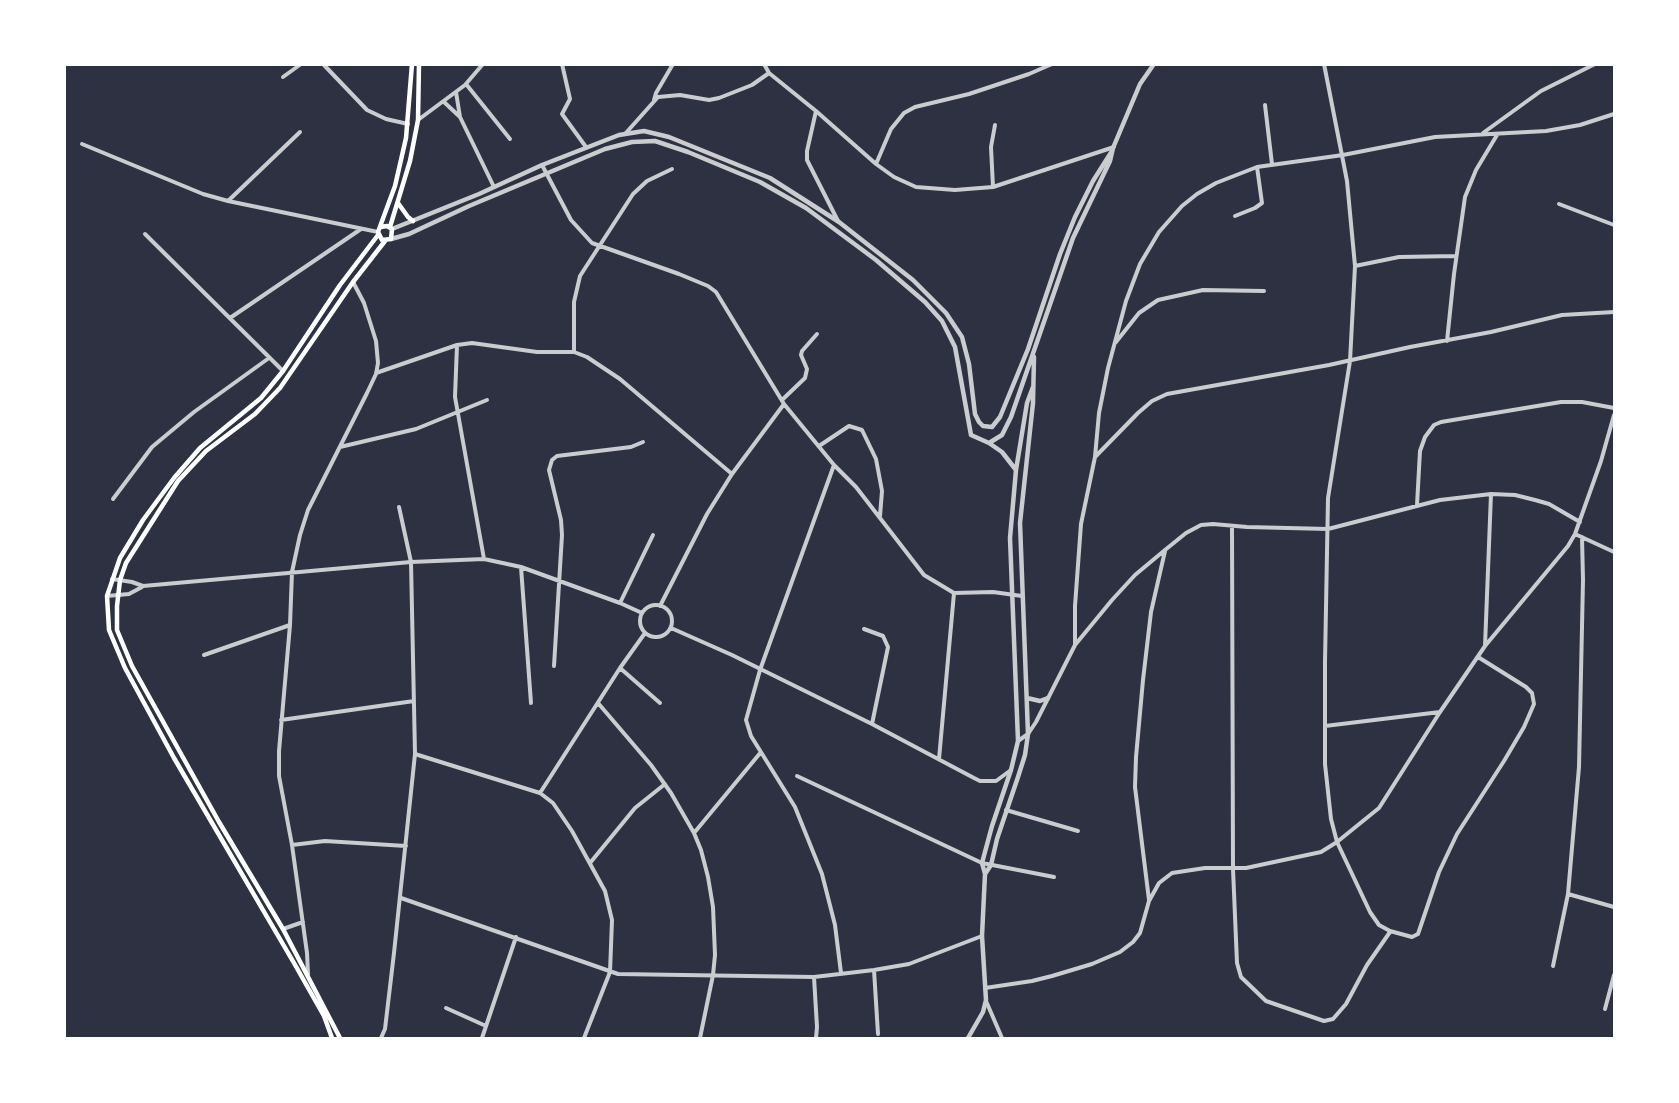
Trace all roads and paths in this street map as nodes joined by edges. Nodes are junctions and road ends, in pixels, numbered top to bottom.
1 (301, 64) edge
2 (323, 64) edge
3 (412, 64) edge
4 (419, 64) edge
5 (483, 64) edge
6 (562, 64) edge
7 (673, 64) edge
8 (764, 64) edge
9 (1052, 64) edge
10 (1154, 64) edge
11 (1324, 64) edge
12 (1595, 64) edge
13 (769, 73) junction
14 (283, 77) dead end
15 (466, 84) junction
16 (456, 92) junction
17 (654, 101) junction
18 (444, 102) junction
19 (1265, 105) dead end
20 (816, 111) junction
21 (1614, 114) edge
22 (460, 117) junction
23 (418, 120) junction
24 (409, 124) junction
25 (995, 125) dead end
26 (300, 132) dead end
27 (625, 134) junction
28 (1483, 134) junction
29 (1498, 134) junction
30 (510, 139) dead end
31 (82, 144) dead end
32 (586, 147) junction
33 (1114, 148) junction
34 (1343, 155) junction
35 (876, 164) junction
36 (1272, 164) junction
37 (542, 165) junction
38 (1257, 167) junction
39 (672, 169) dead end
40 (548, 174) junction
41 (494, 187) junction
42 (993, 187) junction
43 (228, 201) junction
44 (398, 203) junction
45 (1559, 204) dead end
46 (1234, 216) dead end
47 (413, 221) junction
48 (839, 222) junction
49 (1614, 225) edge
50 (391, 228) junction
51 (362, 229) junction
52 (379, 232) junction
53 (145, 234) dead end
54 (858, 237) junction
55 (388, 240) junction
56 (853, 244) junction
57 (600, 245) junction
58 (1456, 256) junction
59 (1354, 266) junction
60 (353, 282) junction
61 (1264, 291) dead end
62 (1614, 312) edge
63 (230, 318) junction
64 (817, 334) dead end
65 (1447, 341) junction
66 (457, 345) junction
67 (1113, 345) junction
68 (1028, 349) junction
69 (574, 352) junction
70 (1034, 354) junction
71 (269, 358) junction
72 (1350, 361) junction
73 (283, 371) junction
74 (376, 374) junction
75 (1033, 387) junction
76 (487, 400) dead end
77 (783, 402) junction
78 (1614, 408) edge
79 (457, 413) junction
80 (1614, 415) edge
81 (643, 442) dead end
82 (989, 443) junction
83 (819, 446) junction
84 (339, 447) junction
85 (1095, 457) junction
86 (834, 465) junction
87 (1016, 470) junction
88 (732, 474) junction
89 (1491, 495) junction
90 (114, 499) dead end
91 (1417, 505) junction
92 (399, 507) dead end
93 (880, 517) junction
94 (1580, 522) junction
95 (1232, 525) junction
96 (1328, 529) junction
97 (1575, 534) junction
98 (653, 535) dead end
99 (1582, 537) junction
100 (1165, 550) junction
101 (1614, 552) edge
102 (484, 559) junction
103 (411, 562) junction
104 (521, 567) junction
105 (292, 572) junction
106 (111, 579) junction
107 (120, 580) junction
108 (561, 582) junction
109 (143, 586) junction
110 (954, 593) junction
111 (1012, 595) junction
112 (107, 596) junction
113 (117, 596) junction
114 (1022, 596) junction
115 (620, 603) junction
116 (660, 606) junction
117 (642, 613) junction
118 (290, 625) junction
119 (671, 628) junction
120 (864, 629) dead end
121 (645, 633) junction
122 (1075, 645) junction
123 (1485, 646) junction
124 (204, 654) dead end
125 (1478, 657) junction
126 (554, 666) dead end
127 (620, 668) junction
128 (760, 670) junction
129 (1027, 698) junction
130 (1048, 698) junction
131 (414, 701) junction
132 (598, 703) junction
133 (660, 703) dead end
134 (531, 704) dead end
135 (1440, 712) junction
136 (281, 720) junction
137 (872, 724) junction
138 (1325, 726) junction
139 (1028, 734) junction
140 (1018, 741) junction
141 (761, 752) junction
142 (415, 754) junction
143 (939, 760) junction
144 (1011, 770) junction
145 (797, 776) dead end
146 (665, 784) junction
147 (540, 793) junction
148 (1006, 810) junction
149 (1078, 831) dead end
150 (694, 833) junction
151 (1337, 842) junction
152 (292, 844) junction
153 (406, 846) junction
154 (590, 863) junction
155 (982, 863) junction
156 (990, 865) junction
157 (1233, 868) junction
158 (985, 874) junction
159 (1054, 878) dead end
160 (1568, 894) junction
161 (400, 898) junction
162 (1149, 901) junction
163 (1614, 908) edge
164 (303, 922) junction
165 (283, 928) junction
166 (1390, 932) junction
167 (982, 936) junction
168 (516, 937) junction
169 (1553, 966) dead end
170 (874, 970) junction
171 (610, 972) junction
172 (841, 973) junction
173 (308, 974) junction
174 (713, 975) junction
175 (1614, 975) edge
176 (814, 976) junction
177 (985, 988) junction
178 (986, 1000) junction
179 (447, 1008) dead end
180 (1605, 1009) dead end
181 (486, 1026) junction
182 (878, 1034) dead end
183 (332, 1038) edge
184 (340, 1038) edge
185 (381, 1038) edge
186 (482, 1038) edge
187 (584, 1038) edge
188 (700, 1038) edge
189 (816, 1038) edge
190 (968, 1038) edge
191 (1002, 1038) edge

1 - 14 street
2 - 24 street
3 - 24 main road
4 - 23 main road
5 - 15 street
6 - 32 street
7 - 17 street
8 - 13 street
9 - 35 street
10 - 33 street
11 - 34 street
12 - 28 street
13 - 17 street
13 - 20 street
15 - 16 street
15 - 30 street
16 - 18 street
16 - 22 street
17 - 27 street
18 - 22 street
18 - 23 street
19 - 36 street
20 - 35 street
20 - 48 street
21 - 29 street
22 - 41 street
23 - 44 main road
24 - 52 main road
25 - 42 street
26 - 43 street
27 - 32 street
27 - 48 street
28 - 29 street
28 - 34 street
29 - 58 street
31 - 43 street
32 - 37 street
33 - 42 street
33 - 68 street
33 - 70 street
34 - 36 street
34 - 59 street
35 - 42 street
36 - 38 street
37 - 40 street
37 - 41 street
38 - 46 street
38 - 67 street
39 - 57 street
40 - 55 street
40 - 56 street
40 - 57 street
41 - 47 street
43 - 51 street
44 - 47 main road
44 - 50 main road
45 - 49 street
47 - 50 street
48 - 54 street
50 - 52 main road
50 - 55 main road
51 - 52 street
51 - 63 street
52 - 55 main road
52 - 73 main road
53 - 63 street
54 - 56 street
54 - 68 street
55 - 60 main road
56 - 82 street
57 - 69 street
57 - 77 street
58 - 59 street
58 - 65 street
59 - 72 street
60 - 74 street
60 - 107 main road
61 - 67 street
62 - 65 street
63 - 71 street
64 - 77 street
65 - 72 street
66 - 69 street
66 - 74 street
66 - 79 street
67 - 85 street
68 - 70 street
69 - 88 street
70 - 75 street
70 - 82 street
71 - 73 street
71 - 90 street
72 - 85 street
72 - 96 street
73 - 106 main road
74 - 84 street
75 - 87 street
75 - 114 street
76 - 79 street
77 - 83 street
77 - 88 street
78 - 91 street
79 - 84 street
79 - 102 street
80 - 94 street
81 - 108 street
82 - 87 street
83 - 86 street
83 - 93 street
84 - 105 street
85 - 122 street
86 - 93 street
86 - 128 street
87 - 111 street
88 - 116 street
89 - 91 street
89 - 94 street
89 - 123 street
91 - 96 street
92 - 103 street
93 - 110 street
94 - 97 street
95 - 96 street
95 - 100 street
95 - 157 street
96 - 138 street
97 - 99 street
97 - 123 street
98 - 115 street
99 - 101 street
99 - 160 street
100 - 122 street
100 - 162 street
102 - 103 street
102 - 104 street
103 - 105 street
103 - 131 street
104 - 108 street
104 - 134 street
105 - 109 street
105 - 118 street
106 - 107 street
106 - 112 main road
107 - 109 street
107 - 113 main road
108 - 115 street
108 - 126 street
109 - 113 street
110 - 111 street
110 - 143 street
111 - 114 street
111 - 140 street
112 - 113 street
112 - 183 main road
113 - 165 main road
114 - 129 street
115 - 117 street
116 - 117 street
116 - 119 street
117 - 121 street
118 - 124 street
118 - 136 street
119 - 121 street
119 - 128 street
120 - 137 street
121 - 127 street
122 - 130 street
123 - 125 street
125 - 135 street
125 - 166 street
127 - 132 street
127 - 133 street
128 - 137 street
128 - 141 street
129 - 130 street
129 - 139 street
130 - 139 street
131 - 136 street
131 - 142 street
132 - 146 street
132 - 147 street
135 - 138 street
135 - 151 street
136 - 152 street
137 - 143 street
138 - 151 street
139 - 140 street
139 - 148 street
140 - 144 street
141 - 150 street
141 - 172 street
142 - 147 street
142 - 153 street
143 - 144 street
144 - 155 street
145 - 155 street
146 - 150 street
146 - 154 street
147 - 154 street
148 - 149 street
148 - 156 street
150 - 174 street
151 - 157 street
151 - 166 street
152 - 153 street
152 - 164 street
153 - 161 street
154 - 171 street
155 - 156 street
155 - 158 street
156 - 158 street
156 - 159 street
157 - 162 street
157 - 166 street
158 - 167 street
160 - 163 street
160 - 169 street
161 - 168 street
161 - 185 street
162 - 177 street
164 - 165 street
164 - 173 street
165 - 173 main road
167 - 170 street
167 - 177 street
168 - 171 street
168 - 181 street
170 - 172 street
170 - 182 street
171 - 174 street
171 - 187 street
172 - 176 street
173 - 184 main road
174 - 176 street
174 - 188 street
175 - 180 street
176 - 189 street
177 - 178 street
178 - 190 street
178 - 191 street
179 - 181 street
181 - 186 street

